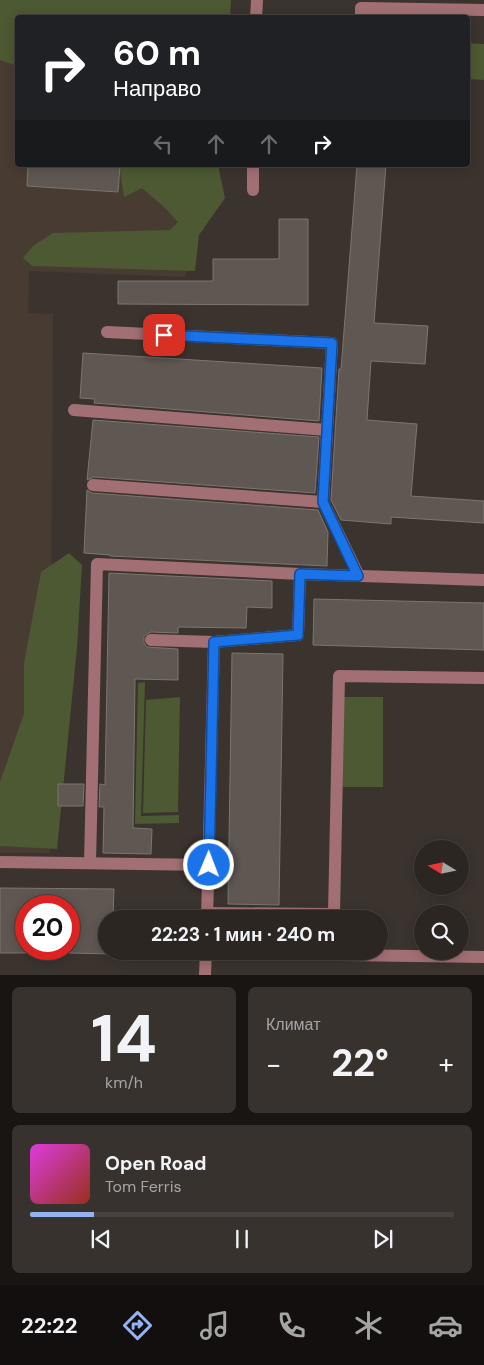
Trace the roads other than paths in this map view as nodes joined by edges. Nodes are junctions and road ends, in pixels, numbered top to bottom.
1 (257, 0) edge
2 (484, 10) edge
3 (256, 15) edge
4 (361, 15) edge
5 (253, 167) edge
6 (253, 190) dead end
7 (108, 332) dead end
8 (74, 410) dead end
9 (327, 430) junction
10 (93, 485) dead end
11 (323, 502) junction
12 (300, 574) junction
13 (358, 576) junction
14 (484, 580) edge
15 (151, 640) dead end
16 (214, 642) junction
17 (484, 678) edge
18 (0, 862) edge
19 (90, 863) junction
20 (209, 865) junction
21 (208, 910) edge
22 (334, 910) edge
23 (388, 954) edge
24 (484, 957) edge
25 (206, 960) edge
26 (205, 975) edge

1 - 3 lane
2 - 4 lane
5 - 6 lane
7 - 9 lane
8 - 9 lane
9 - 11 lane
10 - 11 lane
11 - 13 lane
12 - 13 lane
12 - 16 lane
12 - 19 lane
13 - 14 lane
15 - 16 lane
16 - 20 lane
17 - 22 lane
18 - 19 lane
19 - 20 lane
20 - 21 lane
23 - 24 lane
25 - 26 lane

